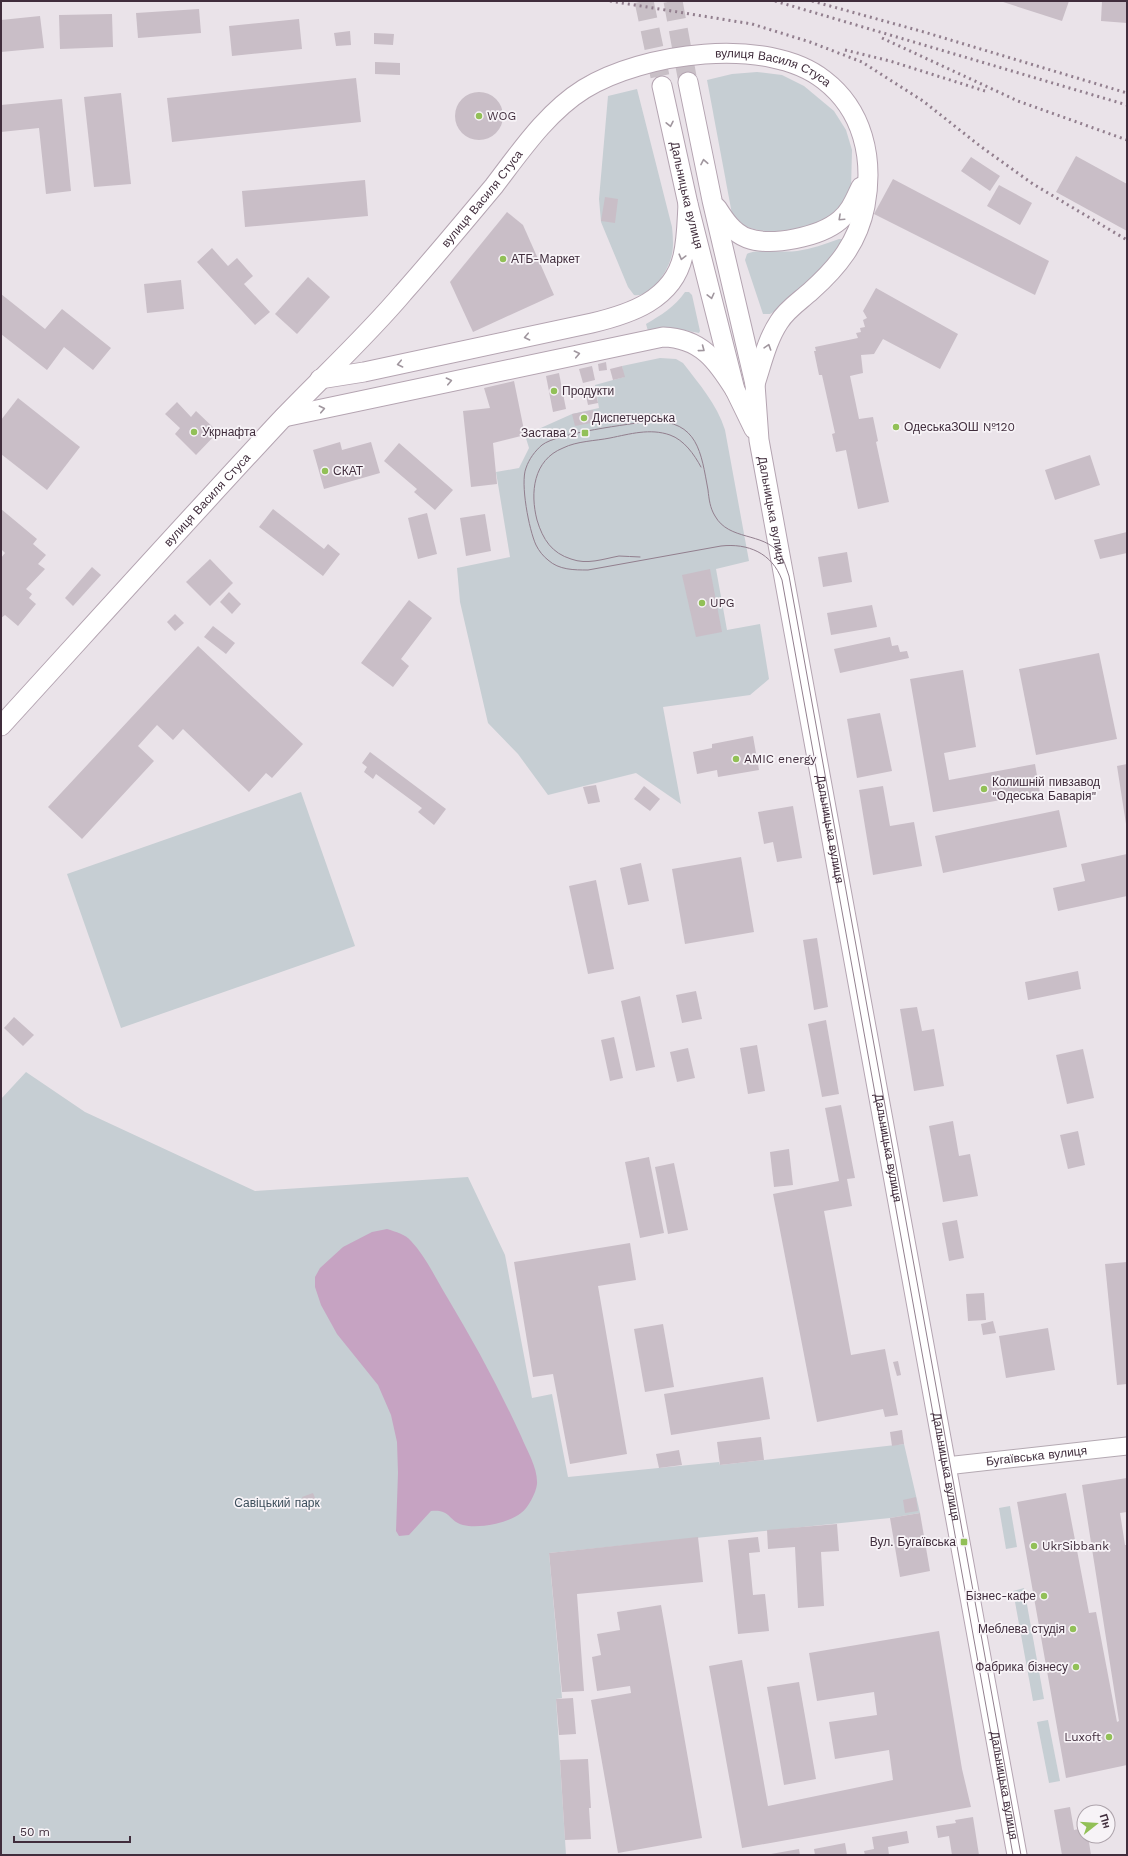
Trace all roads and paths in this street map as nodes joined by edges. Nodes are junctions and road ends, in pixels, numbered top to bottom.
1 (688, 82) tunnel mouth
2 (662, 86) tunnel mouth
3 (867, 173) junction
4 (712, 200) junction
5 (688, 204) junction
6 (320, 379) junction
7 (755, 384) junction
8 (736, 390) junction
9 (284, 417) junction
10 (760, 440) junction
11 (1, 726) edge
12 (1127, 1446) edge
13 (946, 1466) junction
14 (1017, 1855) edge

4 -> 1 main road, Дальницька вулиця
2 -> 5 main road, Дальницька вулиця
3 -> 4 main road, вулиця Василя Стуса
3 - 6 main road, вулиця Василя Стуса
7 -> 3 main road
4 - 7 main road, Дальницька вулиця
5 -> 6 main road
5 -> 8 main road, Дальницька вулиця
6 - 9 main road, вулиця Василя Стуса
7 - 10 main road, Дальницька вулиця
9 -> 8 main road
8 - 10 main road, Дальницька вулиця
9 - 11 main road, вулиця Василя Стуса
10 - 13 main road, Дальницька вулиця
12 - 13 main road, Бугаївська вулиця
13 - 14 main road, Дальницька вулиця

